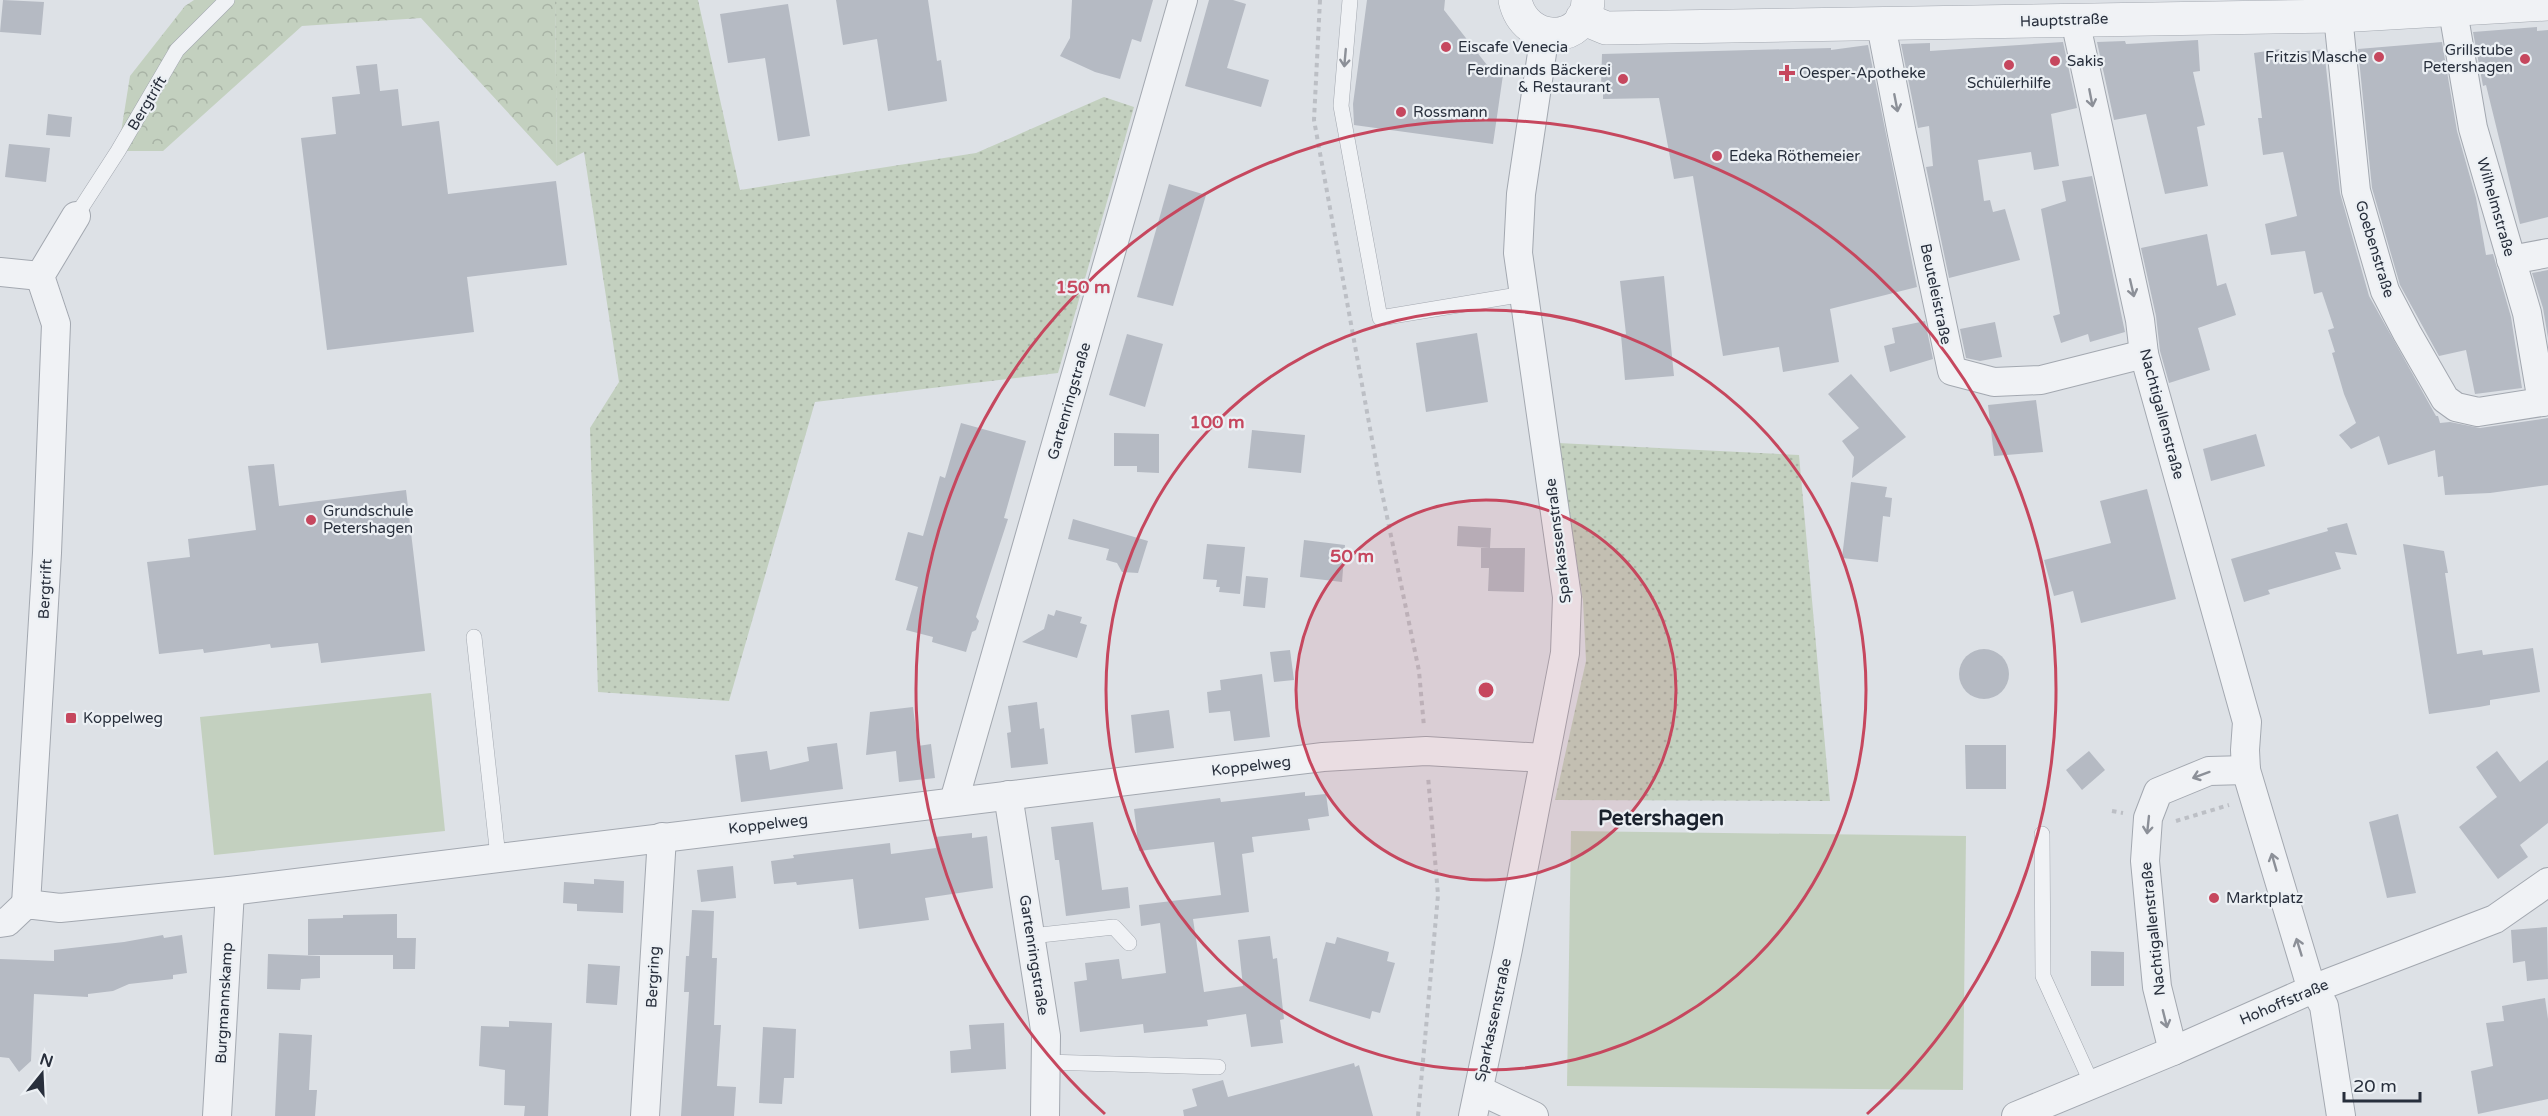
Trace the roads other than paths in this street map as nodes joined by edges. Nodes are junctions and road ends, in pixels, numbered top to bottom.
1 (227, 0) edge
2 (1183, 0) edge
3 (1350, 0) edge
4 (1515, 0) edge
5 (2548, 4) edge
6 (2433, 7) edge
7 (1585, 9) edge
8 (2328, 11) edge
9 (2075, 20) junction
10 (1881, 25) junction
11 (1545, 33) junction
12 (76, 216) joint
13 (2548, 253) edge
14 (2511, 260) junction
15 (0, 272) edge
16 (40, 276) junction
17 (1524, 294) junction
18 (2144, 354) junction
19 (2545, 401) edge
20 (474, 637) dead end
21 (1544, 758) junction
22 (2246, 770) junction
23 (1008, 795) junction
24 (954, 801) junction
25 (2042, 834) dead end
26 (662, 837) junction
27 (498, 858) junction
28 (2548, 882) edge
29 (230, 891) junction
30 (26, 904) junction
31 (0, 922) edge
32 (1031, 936) junction
33 (1129, 943) dead end
34 (2315, 988) junction
35 (2174, 1051) junction
36 (1045, 1062) junction
37 (1218, 1067) dead end
38 (2092, 1084) junction
39 (1476, 1103) edge
40 (217, 1116) edge
41 (645, 1116) edge
42 (1045, 1116) edge
43 (1534, 1116) edge
44 (2016, 1116) edge
45 (2341, 1116) edge

1 - 12 lane, Bergtrift
2 - 24 street, Gartenringstraße
3 -> 17 lane
4 - 11 street
5 - 6 street, Hauptstraße
6 - 8 street, Hauptstraße
6 - 14 street, Wilhelmstraße
7 - 10 street, Hauptstraße
7 - 11 street
8 - 9 street, Hauptstraße
8 - 19 street, Goebenstraße
9 - 10 street, Hauptstraße
9 -> 18 street, Nachtigallenstraße
10 -> 18 street, Beuteleistraße
11 - 17 street, Sparkassenstraße
12 - 16 street, Bergtrift
13 - 14 street
14 - 19 street, Wilhelmstraße
15 - 16 street
16 - 30 street, Bergtrift
17 - 21 street, Sparkassenstraße
18 - 22 street, Nachtigallenstraße
20 - 27 lane
21 - 23 street, Koppelweg
21 - 39 street, Sparkassenstraße
34 -> 22 street, Nachtigallenstraße
22 -> 35 street, Nachtigallenstraße
23 - 24 street, Koppelweg
23 - 32 street, Gartenringstraße
24 - 26 street, Koppelweg
25 - 38 lane
26 - 27 street, Koppelweg
26 - 41 street, Bergring
27 - 29 street, Koppelweg
28 - 34 street, Hohoffstraße
29 - 30 street, Koppelweg
29 - 40 street, Burgmannskamp
30 - 31 street
32 - 33 lane
32 - 36 street, Gartenringstraße
34 - 35 street, Hohoffstraße
34 - 45 street, Nachtigallenstraße
35 - 38 street, Hohoffstraße
36 - 37 lane
36 - 42 street, Gartenringstraße
38 - 44 street, Hohoffstraße
39 - 43 street

